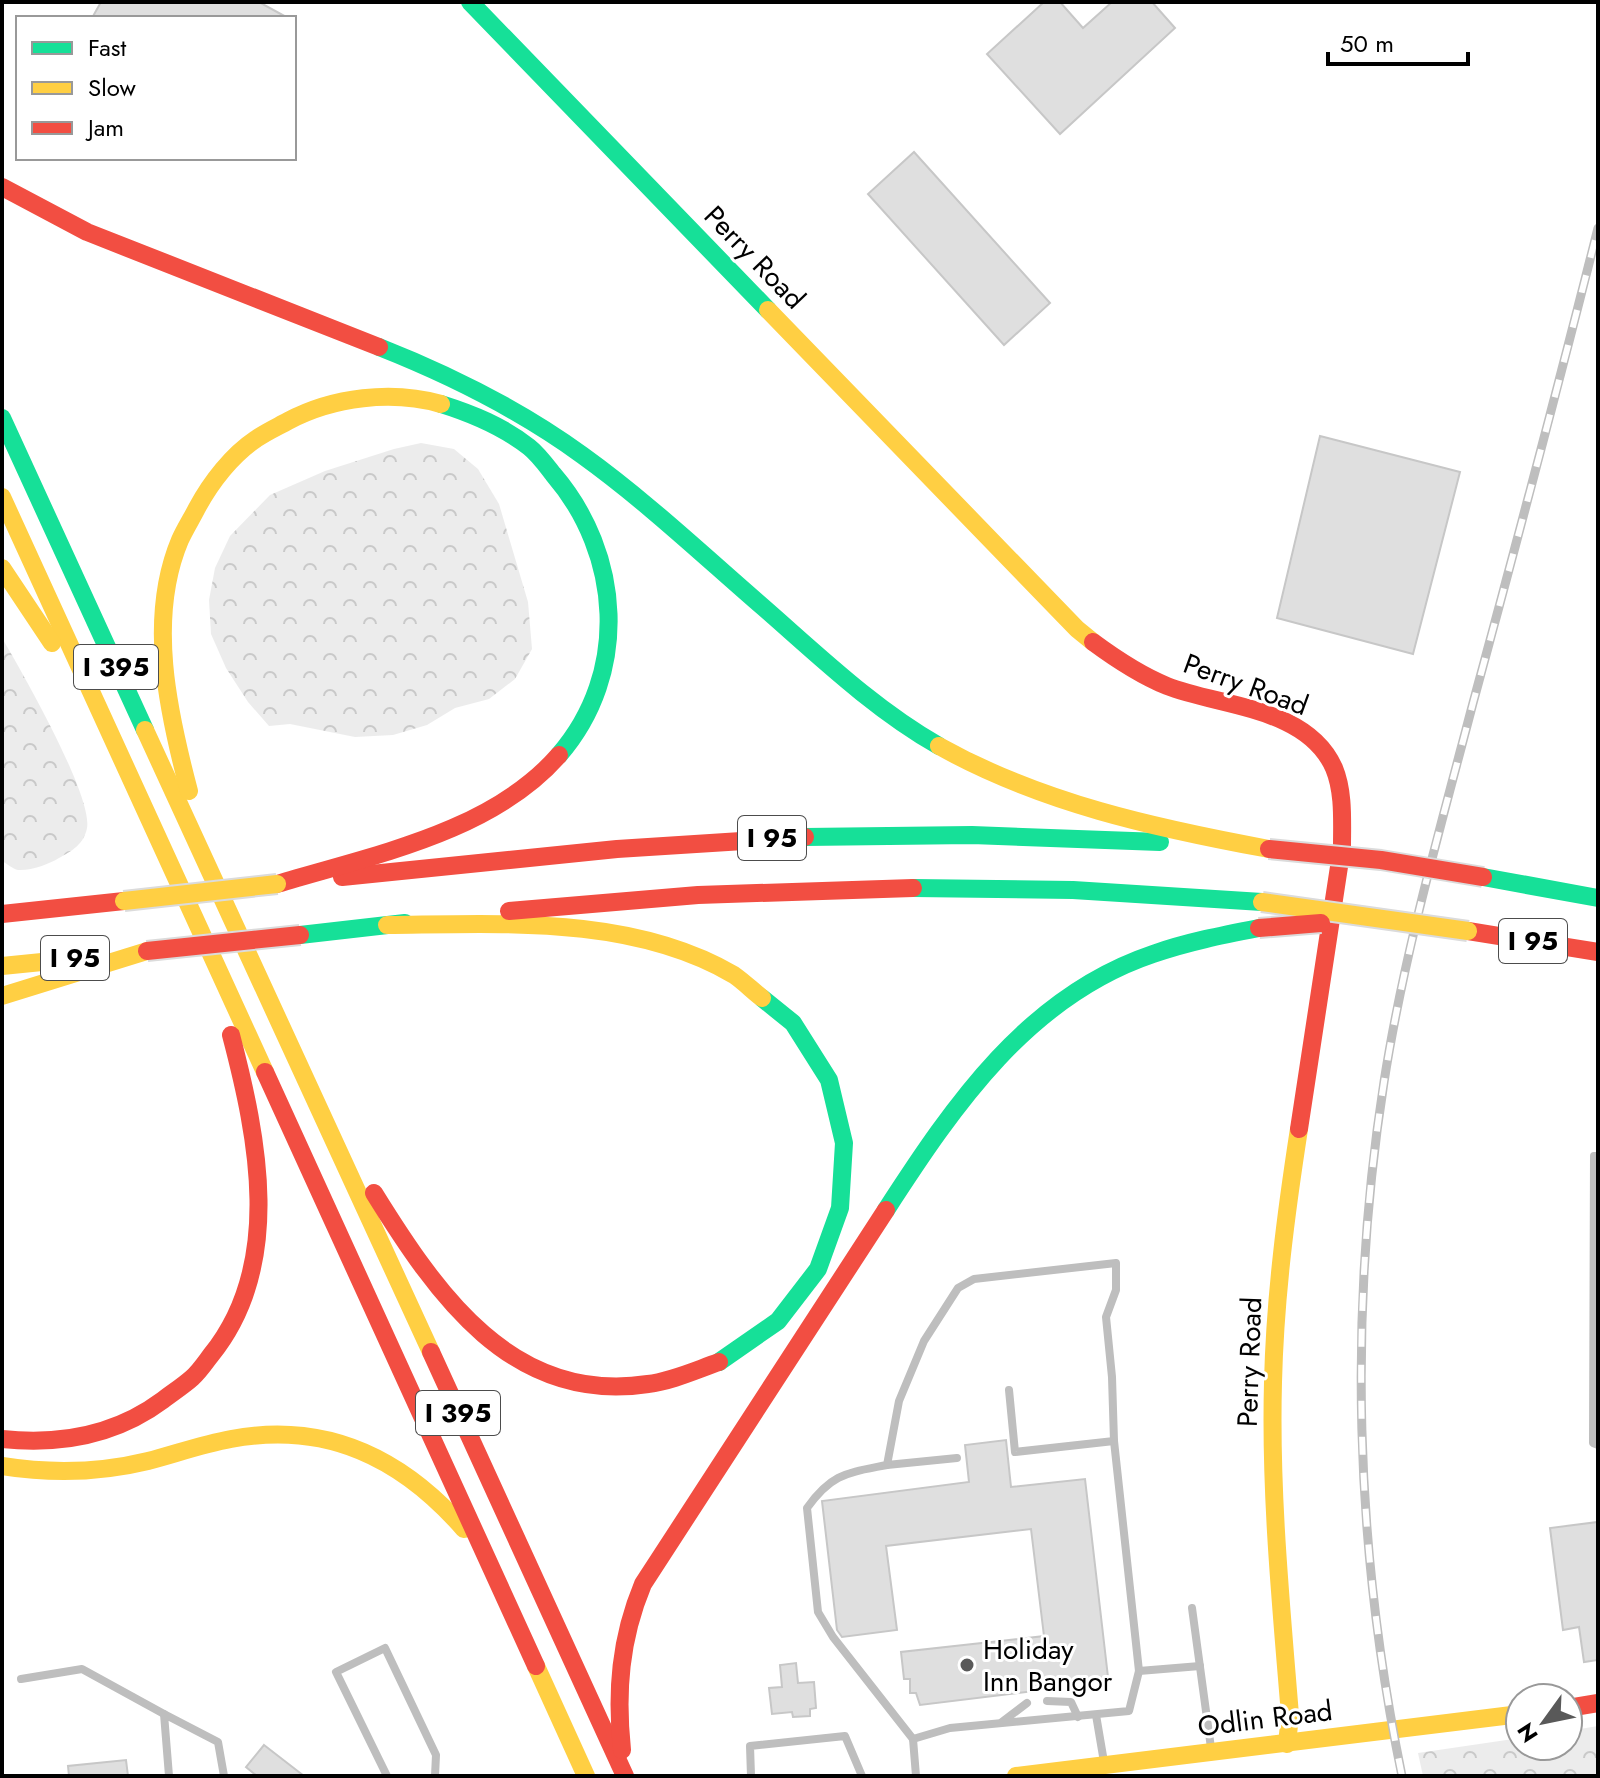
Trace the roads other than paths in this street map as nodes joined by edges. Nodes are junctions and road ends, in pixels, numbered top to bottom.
1 (470, 2) edge
2 (2, 187) edge
3 (2, 418) edge
4 (2, 497) edge
5 (2, 568) edge
6 (133, 783) junction
7 (1269, 849) junction
8 (277, 884) junction
9 (1598, 898) edge
10 (5, 914) edge
11 (229, 916) junction
12 (195, 919) junction
13 (1432, 924) junction
14 (387, 925) junction
15 (147, 951) junction
16 (1598, 952) edge
17 (2, 966) edge
18 (2, 996) edge
19 (290, 1050) junction
20 (1598, 1156) edge
21 (1009, 1390) dead end
22 (2, 1439) edge
23 (1114, 1441) junction
24 (1598, 1445) edge
25 (957, 1458) dead end
26 (887, 1465) junction
27 (2, 1466) edge
28 (494, 1572) junction
29 (1192, 1608) dead end
30 (1200, 1666) junction
31 (1139, 1671) junction
32 (21, 1679) dead end
33 (1047, 1701) dead end
34 (1027, 1703) dead end
35 (164, 1714) junction
36 (1096, 1715) junction
37 (1504, 1716) edge
38 (1078, 1717) junction
39 (562, 1722) junction
40 (1000, 1723) junction
41 (913, 1739) junction
42 (1287, 1744) junction
43 (1212, 1753) junction
44 (1105, 1765) junction
45 (1137, 1769) edge
46 (564, 1771) dead end
47 (1064, 1773) edge
48 (169, 1776) edge
49 (224, 1776) edge
50 (387, 1776) edge
51 (435, 1776) edge
52 (586, 1776) edge
53 (625, 1776) edge
54 (751, 1776) edge
55 (862, 1776) edge
56 (916, 1776) edge
57 (1016, 1776) edge

1 - 42 main road, Perry Road
2 - 7 main road
3 - 11 main road, I 395
4 - 6 main road, I 395
5 - 6 main road
6 - 12 main road, I 395
7 - 8 main road, I 95
7 - 9 main road, I 95, bridge
8 - 10 main road, I 95, bridge
8 - 11 main road
11 - 19 main road, I 395
12 - 22 main road
12 - 28 main road, I 395
13 - 14 main road, I 95, bridge
13 - 16 main road, I 95, bridge
13 - 53 main road, bridge
14 - 15 main road, I 95, bridge
14 - 19 main road
15 - 17 main road, I 95
15 - 18 main road
19 - 53 main road, I 395
20 - 24 lane
21 - 23 lane
23 - 26 lane
23 - 31 lane
25 - 26 lane
26 - 41 lane
27 - 28 main road
28 - 39 main road, I 395
29 - 30 lane
30 - 31 lane
30 - 43 lane
31 - 36 lane
32 - 35 lane
33 - 38 lane
34 - 40 lane
35 - 48 lane
35 - 49 lane
36 - 38 lane
36 - 44 lane
37 - 42 main road, Odlin Road
38 - 40 lane
39 - 46 main road
39 - 52 main road, I 395
40 - 41 lane
41 - 56 lane
42 - 43 main road, Odlin Road
43 - 45 main road, Odlin Road
44 - 45 main road, Odlin Road
44 - 47 main road, Odlin Road
47 - 57 main road, Odlin Road
50 - 51 lane
54 - 55 lane

